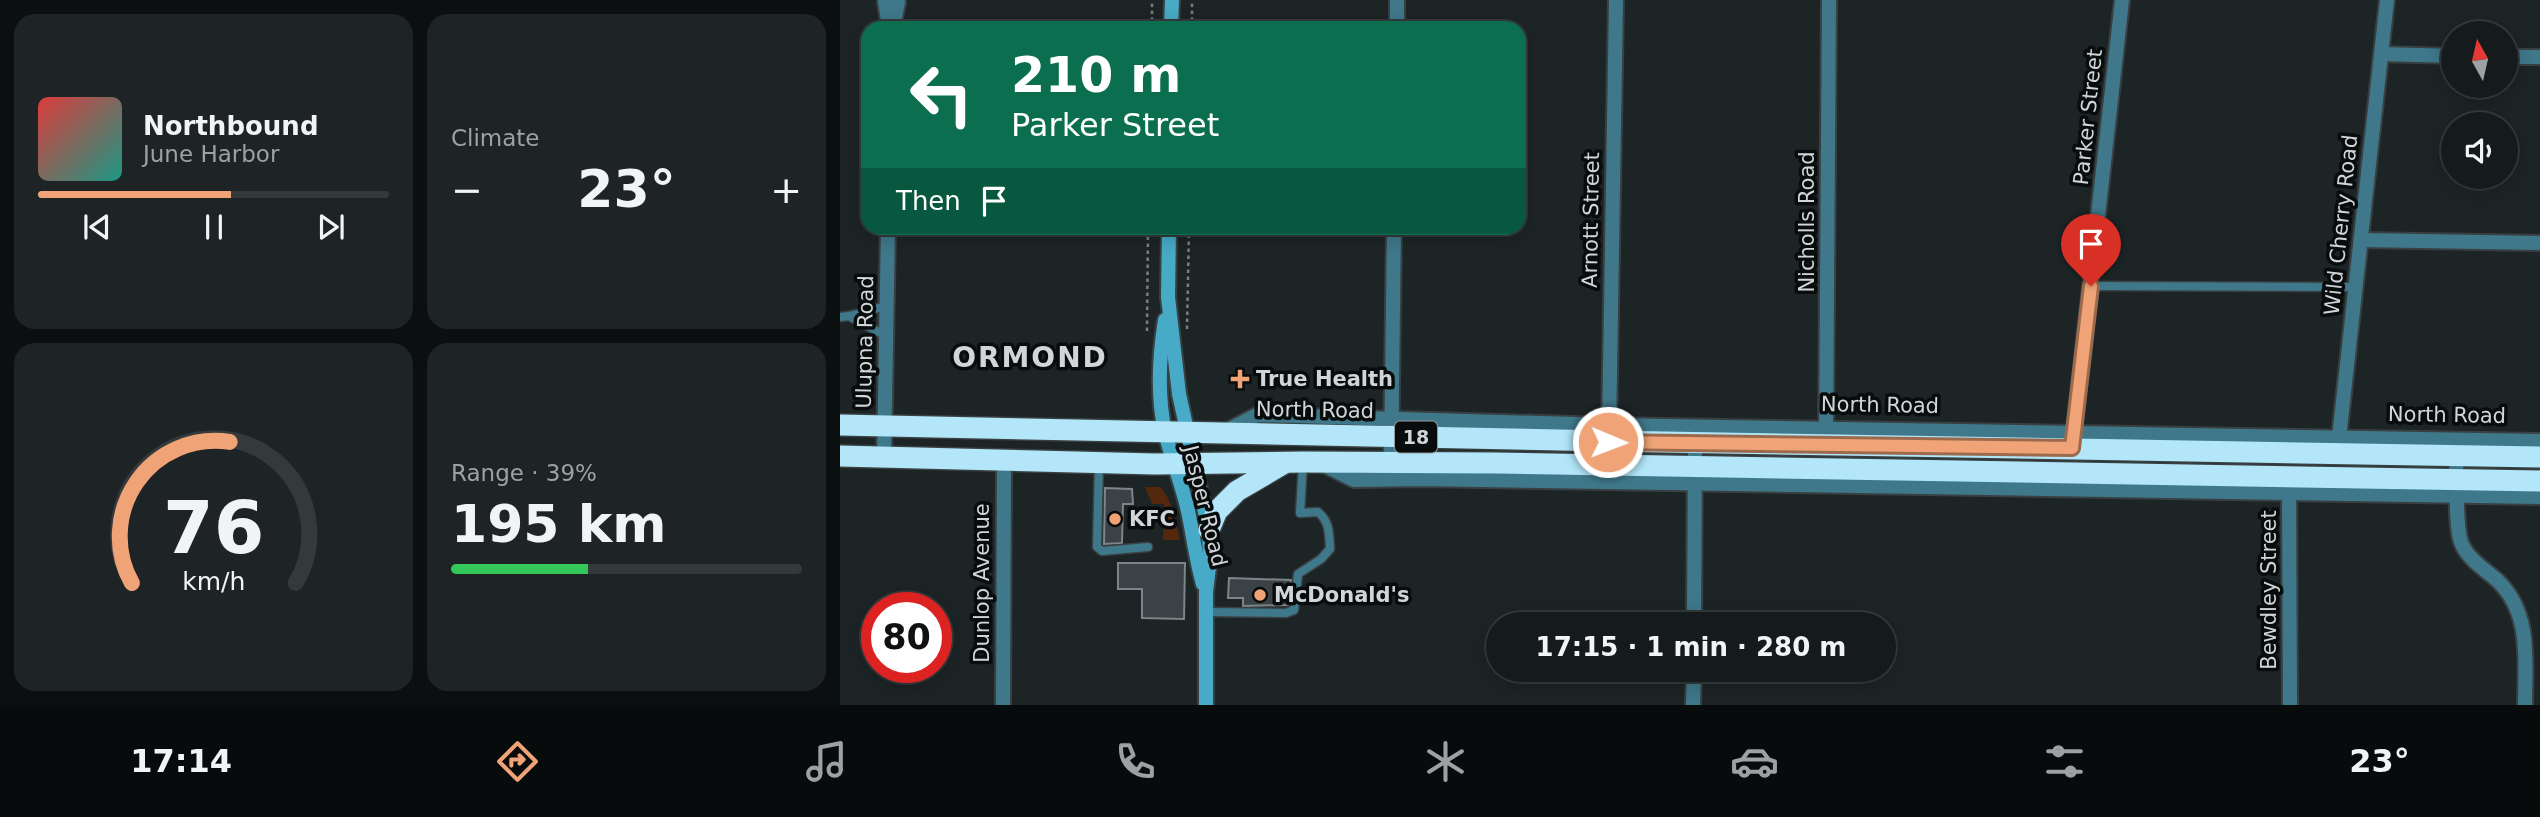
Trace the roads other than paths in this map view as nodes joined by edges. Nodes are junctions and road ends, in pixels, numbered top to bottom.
1 (1172, 0) edge
2 (1397, 0) edge
3 (1616, 0) edge
4 (1829, 0) edge
5 (2122, 0) edge
6 (2387, 0) edge
7 (891, 1) edge
8 (891, 21) edge
9 (1171, 21) edge
10 (1397, 21) edge
11 (2381, 54) junction
12 (2441, 56) edge
13 (2518, 57) edge
14 (2540, 57) edge
15 (888, 235) edge
16 (1169, 235) edge
17 (1394, 235) edge
18 (2361, 240) junction
19 (2540, 243) edge
20 (2091, 286) junction
21 (2355, 287) junction
22 (1168, 297) junction
23 (886, 306) junction
24 (845, 316) edge
25 (886, 336) junction
26 (840, 425) edge
27 (884, 426) junction
28 (1391, 428) junction
29 (1082, 429) junction
30 (1164, 431) junction
31 (1188, 431) junction
32 (1609, 433) junction
33 (1826, 436) junction
34 (2073, 440) junction
35 (2540, 441) edge
36 (1695, 443) junction
37 (2338, 446) junction
38 (2456, 455) junction
39 (840, 456) edge
40 (884, 457) junction
41 (2540, 457) edge
42 (1004, 461) junction
43 (1302, 462) junction
44 (1391, 462) junction
45 (1091, 463) junction
46 (1173, 463) junction
47 (1196, 464) junction
48 (2071, 473) junction
49 (1695, 475) junction
50 (2540, 481) edge
51 (2289, 485) junction
52 (2458, 487) junction
53 (2540, 497) edge
54 (1209, 530) junction
55 (1148, 547) dead end
56 (1206, 592) junction
57 (1206, 612) junction
58 (1694, 612) edge
59 (1694, 682) edge
60 (1003, 705) edge
61 (1206, 705) edge
62 (1693, 705) edge
63 (2290, 705) edge
64 (2525, 705) edge

1 - 9 main road
2 - 10 street
3 - 32 street, Arnott Street
4 - 33 street, Nicholls Road
5 - 20 street, Parker Street
6 - 11 street, Wild Cherry Road
7 - 8 street
11 - 12 street
11 - 18 street, Wild Cherry Road
13 - 14 street
15 - 23 street, Ulupna Road
16 - 22 main road
17 - 28 street
18 - 19 street
18 - 21 street, Wild Cherry Road
20 - 21 lane
20 - 34 street, Parker Street
21 - 37 street, Wild Cherry Road
22 - 30 main road, Jasper Road
22 - 31 main road, Jasper Road
23 - 24 lane
23 - 25 street, Ulupna Road
24 - 25 lane
25 - 27 street, Ulupna Road
26 - 27 highway, North Road / 18
27 - 29 highway, North Road / 18
27 - 40 street, Ulupna Road
28 - 31 highway, North Road / 18
28 - 32 highway, North Road / 18
28 - 44 street
29 - 30 highway, North Road / 18
29 - 45 highway
30 - 31 highway, North Road / 18
30 - 46 main road, Jasper Road
31 - 47 main road, Jasper Road
32 - 33 street, North Road
32 - 36 highway, North Road / 18
33 - 34 highway, North Road / 18
33 - 36 highway, North Road / 18
34 - 37 highway, North Road / 18
34 - 48 street, Parker Street
35 - 37 street, North Road
36 - 49 street
37 - 38 highway, North Road / 18
38 - 41 highway, North Road / 18
38 - 52 street
39 - 40 highway, 18
40 - 42 highway, 18
42 - 45 highway, 18
42 - 60 street, Dunlop Avenue
43 - 44 highway, 18
43 - 47 highway, 18
43 - 49 street
43 - 54 highway
43 - 57 lane
44 - 49 highway, 18
45 - 46 highway, 18
45 - 55 lane
46 - 47 highway, 18
46 - 56 main road, Jasper Road
47 - 54 main road, Jasper Road
48 - 49 highway, 18
48 - 51 highway, 18
49 - 51 street
49 - 58 street
50 - 52 highway, 18
51 - 52 highway, 18
51 - 63 street, Bewdley Street
52 - 53 street
52 - 64 street
54 - 56 main road, Jasper Road
56 - 57 main road, Jasper Road
57 - 61 main road, Jasper Road
59 - 62 street

